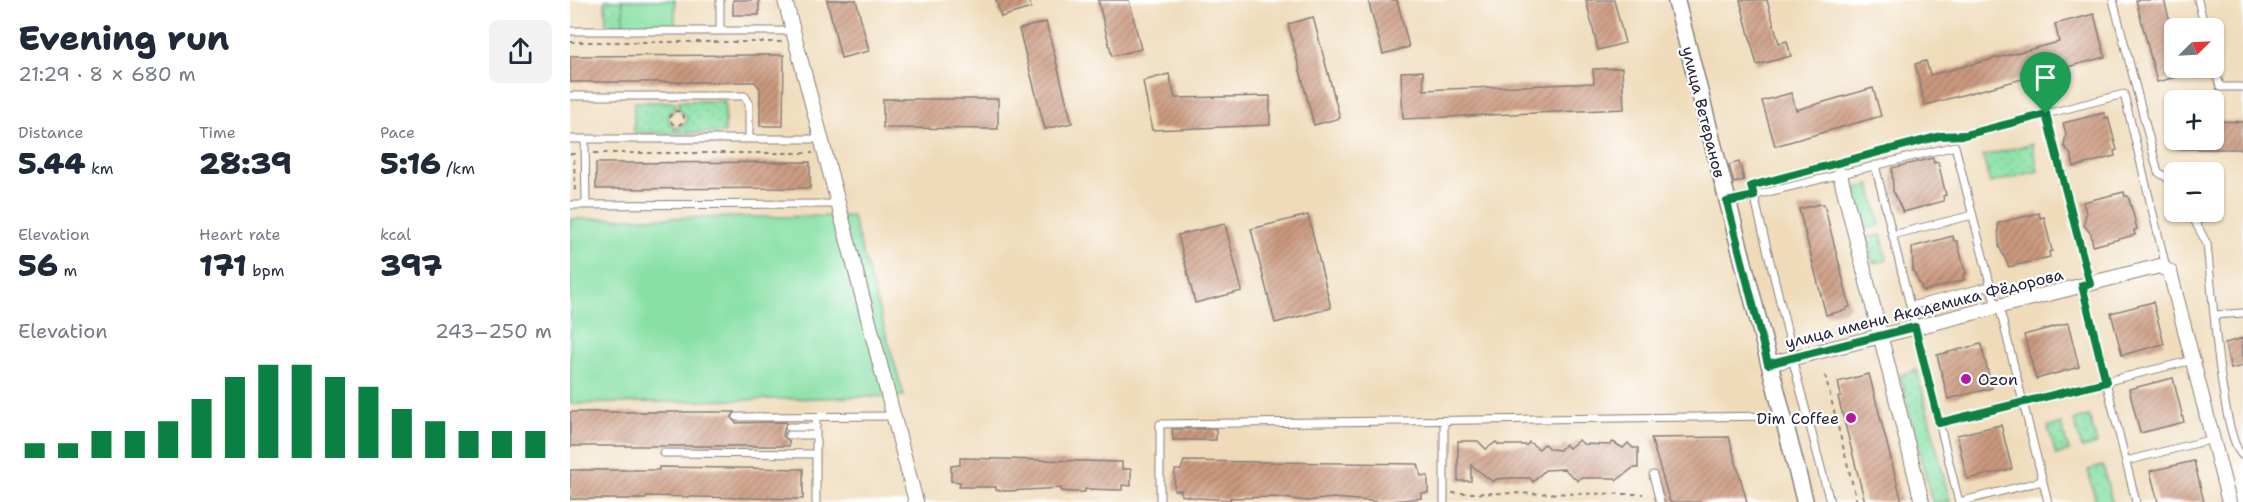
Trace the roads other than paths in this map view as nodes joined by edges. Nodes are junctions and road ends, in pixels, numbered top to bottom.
1 (720, 0) edge
2 (785, 0) edge
3 (1671, 0) edge
4 (1676, 0) edge
5 (2113, 0) edge
6 (2198, 0) edge
7 (2202, 18) edge
8 (720, 31) junction
9 (570, 32) edge
10 (790, 37) junction
11 (2218, 78) edge
12 (2243, 87) edge
13 (570, 96) edge
14 (2046, 114) junction
15 (1965, 135) road end
16 (570, 139) edge
17 (585, 139) junction
18 (749, 139) junction
19 (820, 139) junction
20 (1875, 165) junction
21 (1840, 174) junction
22 (2164, 176) edge
23 (1754, 196) junction
24 (1725, 203) junction
25 (837, 204) junction
26 (570, 205) edge
27 (586, 205) junction
28 (1972, 215) junction
29 (2195, 222) edge
30 (1892, 234) junction
31 (2166, 268) junction
32 (2086, 284) junction
33 (1990, 286) junction
34 (1910, 306) junction
35 (1997, 307) junction
36 (2243, 313) edge
37 (2214, 315) junction
38 (1915, 327) junction
39 (1880, 336) junction
40 (1793, 358) junction
41 (2193, 360) junction
42 (1768, 364) junction
43 (2106, 382) junction
44 (2023, 402) junction
45 (894, 416) junction
46 (1777, 416) junction
47 (737, 417) dead end
48 (816, 417) junction
49 (1444, 422) junction
50 (1939, 423) junction
51 (789, 431) dead end
52 (816, 431) junction
53 (2213, 439) junction
54 (663, 453) dead end
55 (816, 454) junction
56 (2243, 456) edge
57 (2126, 461) junction
58 (1653, 475) dead end
59 (2043, 481) junction
60 (816, 502) edge
61 (916, 502) edge
62 (1160, 502) edge
63 (1444, 502) edge
64 (1660, 502) edge
65 (1800, 502) edge
66 (1804, 502) edge
67 (1830, 502) edge
68 (1922, 502) edge
69 (2048, 502) edge
70 (2136, 502) edge
71 (2229, 502) edge

1 - 8 lane
2 - 10 street
3 - 24 street, улица Ветеранов
4 - 24 street, улица Ветеранов
5 - 22 lane
6 - 7 lane
8 - 9 lane
8 - 10 lane
10 - 19 street
11 - 12 lane
13 - 18 lane
14 - 15 lane
14 - 31 lane
14 - 32 lane
16 - 17 lane
17 - 18 lane
17 - 27 lane
18 - 19 lane
19 - 25 street
20 - 21 lane
20 - 28 lane
20 - 30 lane
21 - 23 lane
21 - 39 street
23 - 24 lane
23 - 40 lane
24 - 42 street, улица Ветеранов
24 - 46 street, улица Ветеранов
25 - 27 lane
25 - 45 street
26 - 27 lane
28 - 30 lane
28 - 33 lane
29 - 37 lane
30 - 34 lane
31 - 32 street, улица имени Академика Фёдорова
31 - 41 street
32 - 35 street, улица имени Академика Фёдорова
32 - 43 lane
33 - 34 lane
33 - 35 lane
34 - 38 lane
35 - 38 street, улица имени Академика Фёдорова
35 - 44 lane
36 - 37 lane
37 - 56 lane
38 - 39 street, улица имени Академика Фёдорова
38 - 50 lane
39 - 40 street, улица имени Академика Фёдорова
39 - 68 street
40 - 42 street, улица имени Академика Фёдорова
40 - 67 lane
41 - 43 lane
41 - 53 street
42 - 66 street, улица Ветеранов
43 - 44 lane
43 - 57 lane
44 - 50 lane
44 - 59 lane
45 - 48 lane
45 - 61 street
46 - 49 lane
46 - 65 street, улица Ветеранов
47 - 48 lane
48 - 52 lane
49 - 62 lane
49 - 63 lane
50 - 59 lane
51 - 52 lane
52 - 55 lane
53 - 57 lane
53 - 71 street
54 - 55 lane
55 - 60 lane
57 - 70 lane
58 - 64 lane
59 - 69 lane

